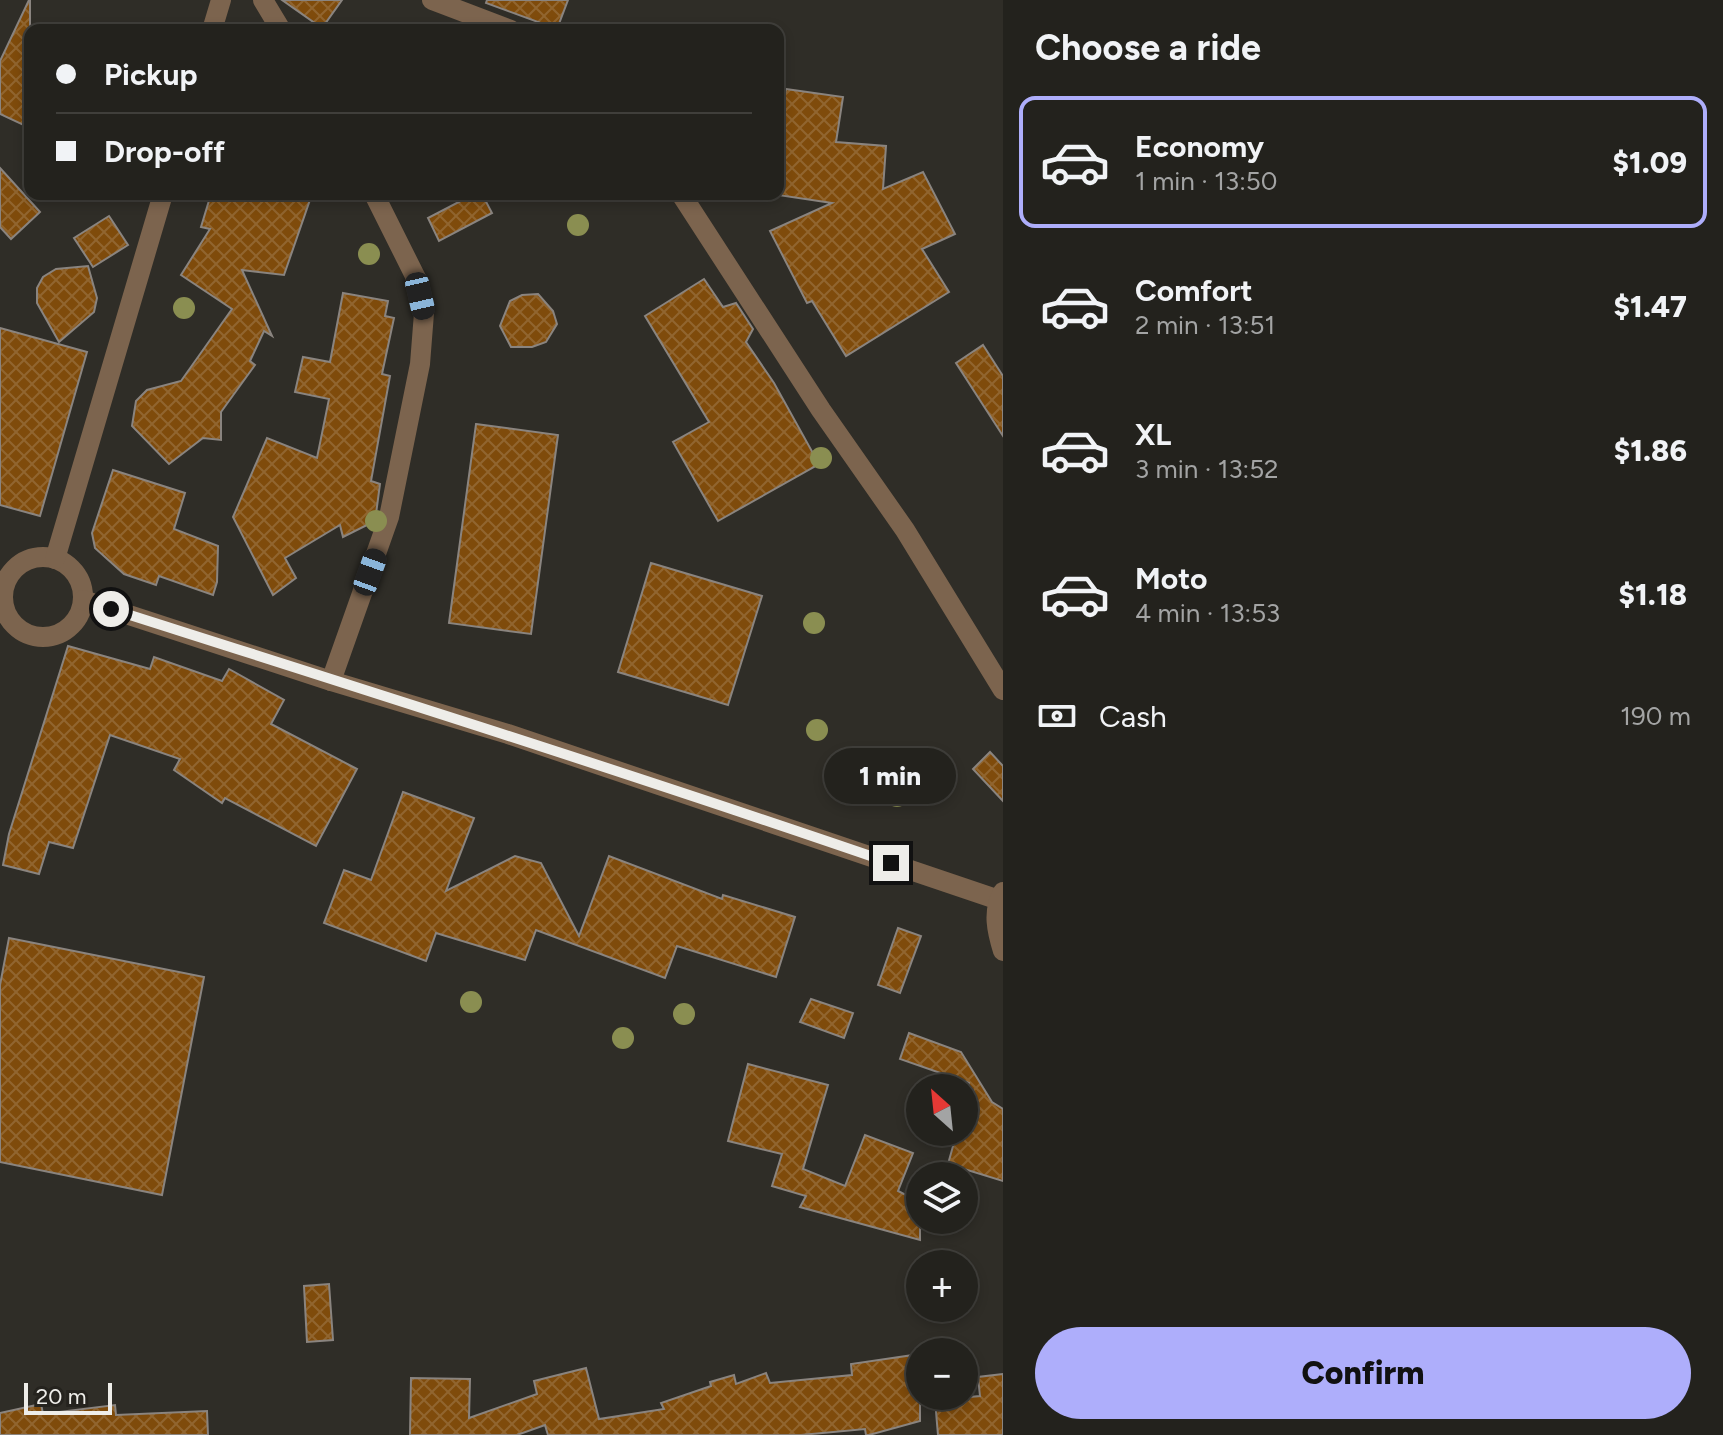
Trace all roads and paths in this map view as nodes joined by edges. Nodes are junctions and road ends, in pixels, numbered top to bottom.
1 (221, 0) edge
2 (263, 0) edge
3 (432, 0) edge
4 (214, 24) edge
5 (277, 24) edge
6 (495, 24) edge
7 (161, 200) edge
8 (377, 200) edge
9 (685, 200) edge
10 (55, 559) junction
11 (4, 576) edge
12 (83, 600) junction
13 (331, 681) junction
14 (1003, 690) edge
15 (1001, 896) edge
16 (1003, 951) edge

1 - 4 street
2 - 5 street
3 - 6 street
7 - 10 street
8 - 13 street
9 - 14 street
10 - 11 street
10 - 12 street
11 - 12 street
12 - 13 street
13 - 15 street
15 - 16 street

